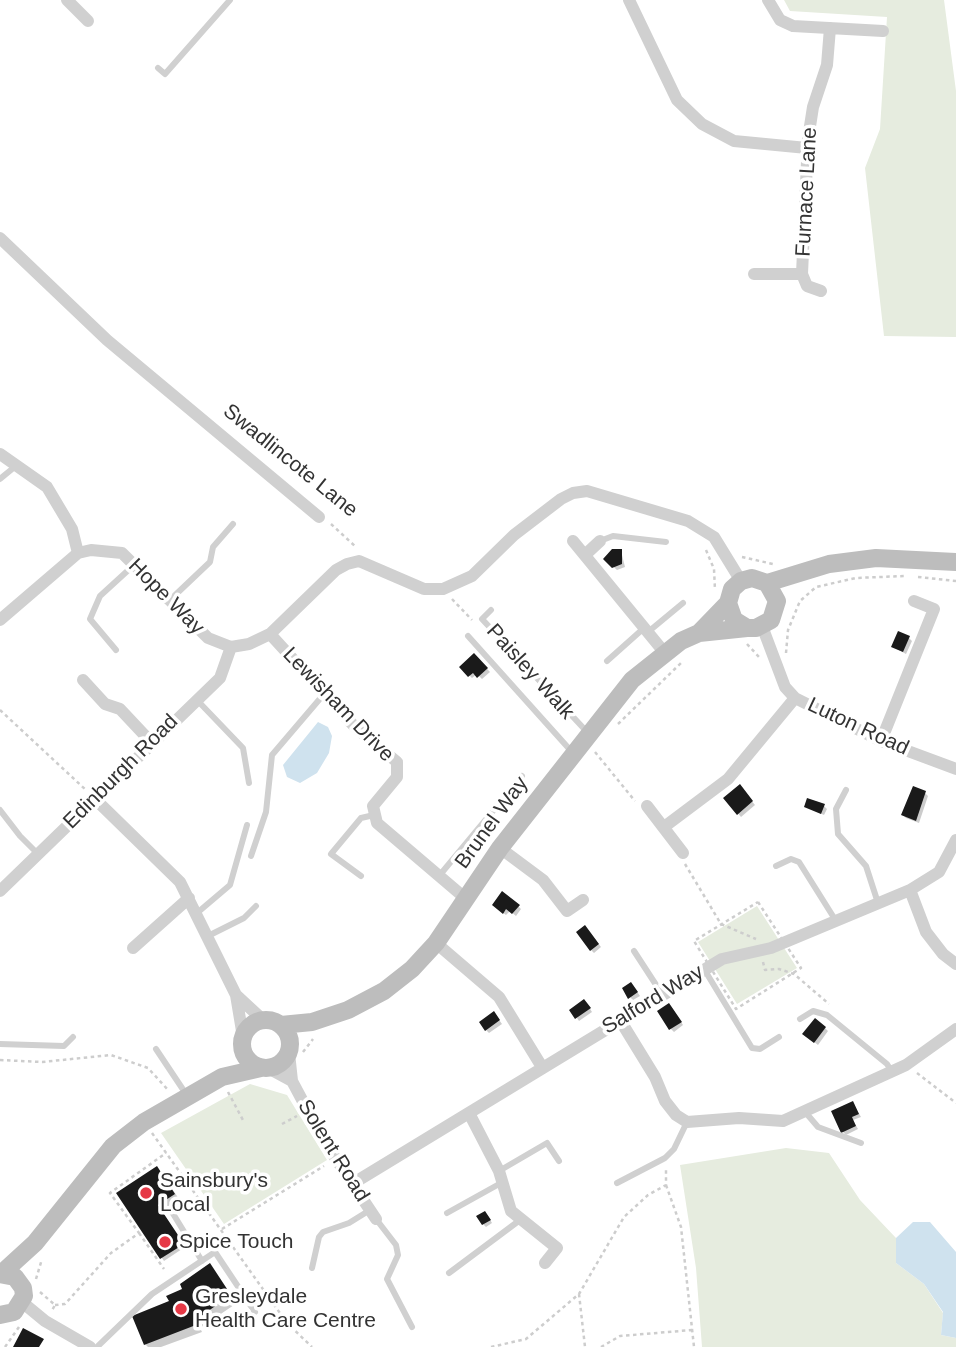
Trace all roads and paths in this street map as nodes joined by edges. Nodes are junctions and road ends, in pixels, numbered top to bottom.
1 (67, 0) edge
2 (230, 0) edge
3 (629, 0) edge
4 (768, 0) edge
5 (88, 21) dead end
6 (830, 28) junction
7 (883, 31) dead end
8 (158, 68) dead end
9 (807, 148) junction
10 (0, 238) edge
11 (754, 274) dead end
12 (802, 274) junction
13 (821, 290) dead end
14 (0, 454) edge
15 (17, 466) junction
16 (0, 479) edge
17 (319, 517) joint
18 (233, 524) dead end
19 (714, 537) junction
20 (573, 541) dead end
21 (600, 541) joint
22 (666, 542) dead end
23 (78, 553) junction
24 (586, 554) junction
25 (740, 556) dead end
26 (359, 561) junction
27 (956, 562) edge
28 (135, 564) junction
29 (774, 564) dead end
30 (810, 570) junction
31 (741, 581) junction
32 (956, 581) edge
33 (768, 583) junction
34 (822, 586) junction
35 (721, 597) junction
36 (170, 599) junction
37 (915, 601) dead end
38 (682, 603) dead end
39 (777, 608) junction
40 (491, 610) dead end
41 (0, 620) edge
42 (754, 627) junction
43 (646, 630) junction
44 (270, 634) junction
45 (699, 634) junction
46 (468, 636) dead end
47 (231, 647) junction
48 (116, 650) dead end
49 (664, 652) junction
50 (607, 661) dead end
51 (777, 666) junction
52 (83, 681) dead end
53 (324, 694) junction
54 (795, 698) junction
55 (196, 699) junction
56 (0, 710) edge
57 (590, 741) junction
58 (881, 741) junction
59 (151, 742) junction
60 (573, 752) junction
61 (956, 769) edge
62 (522, 776) dead end
63 (249, 783) dead end
64 (846, 790) dead end
65 (95, 799) junction
66 (647, 806) joint
67 (0, 810) edge
68 (374, 815) junction
69 (247, 825) dead end
70 (664, 827) junction
71 (956, 840) edge
72 (500, 848) junction
73 (682, 853) joint
74 (38, 854) junction
75 (251, 856) dead end
76 (776, 866) dead end
77 (361, 876) dead end
78 (439, 876) junction
79 (910, 890) junction
80 (0, 891) edge
81 (189, 898) junction
82 (465, 898) junction
83 (583, 900) dead end
84 (878, 904) junction
85 (256, 906) dead end
86 (197, 913) junction
87 (836, 921) junction
88 (721, 924) junction
89 (208, 936) junction
90 (784, 942) junction
91 (436, 943) junction
92 (133, 948) dead end
93 (635, 951) dead end
94 (760, 951) junction
95 (956, 964) edge
96 (707, 967) junction
97 (794, 974) junction
98 (662, 994) junction
99 (236, 995) junction
100 (800, 1019) dead end
101 (263, 1020) junction
102 (620, 1020) junction
103 (312, 1022) junction
104 (281, 1025) junction
105 (956, 1029) edge
106 (73, 1037) dead end
107 (779, 1037) dead end
108 (242, 1041) junction
109 (0, 1044) edge
110 (156, 1049) dead end
111 (289, 1050) junction
112 (0, 1060) edge
113 (906, 1065) junction
114 (542, 1067) junction
115 (264, 1068) junction
116 (892, 1072) junction
117 (292, 1081) junction
118 (228, 1086) junction
119 (183, 1100) junction
120 (956, 1103) edge
121 (308, 1111) junction
122 (468, 1113) junction
123 (806, 1113) junction
124 (144, 1122) junction
125 (244, 1122) dead end
126 (687, 1122) junction
127 (282, 1124) dead end
128 (861, 1143) dead end
129 (167, 1153) junction
130 (666, 1158) junction
131 (336, 1159) junction
132 (559, 1161) dead end
133 (500, 1177) junction
134 (617, 1183) dead end
135 (352, 1184) junction
136 (666, 1185) junction
137 (172, 1212) dead end
138 (447, 1213) dead end
139 (373, 1215) junction
140 (522, 1218) junction
141 (222, 1230) junction
142 (139, 1233) junction
143 (40, 1247) junction
144 (202, 1261) junction
145 (545, 1263) dead end
146 (312, 1268) dead end
147 (164, 1269) dead end
148 (1, 1273) edge
149 (449, 1273) dead end
150 (579, 1294) junction
151 (55, 1306) junction
152 (12, 1308) edge
153 (255, 1312) dead end
154 (45, 1321) junction
155 (412, 1327) dead end
156 (692, 1330) junction
157 (526, 1339) junction
158 (5, 1347) edge
159 (90, 1347) edge
160 (97, 1347) edge
161 (312, 1347) edge
162 (491, 1347) edge
163 (530, 1347) edge
164 (585, 1347) edge
165 (601, 1347) edge
166 (694, 1347) edge

1 - 5 street
2 - 8 lane
3 - 9 street
4 - 6 street
6 - 7 street
6 - 9 street, Furnace Lane
9 - 12 street, Furnace Lane
10 - 17 street, Swadlincote Lane
11 - 12 street, Furnace Lane
12 - 13 street, Furnace Lane
14 - 15 street
15 - 16 lane
15 - 23 street
17 - 26 path, Swadlincote Lane
18 - 36 lane
19 - 26 street
19 - 31 street
19 - 35 path
20 - 24 street
21 - 22 lane
21 - 24 street
23 - 28 street, Hope Way
23 - 41 street
24 - 43 street
25 - 29 path
26 - 44 street
27 - 30 street
28 - 36 street, Hope Way
28 - 48 lane
30 - 33 street
30 - 34 path
30 - 39 street
31 - 33 street
31 - 35 street
32 - 34 path
33 - 39 street
34 - 51 path
35 - 42 street
35 - 45 street, Brunel Way
36 - 47 street, Hope Way
37 - 58 street
38 - 43 lane
39 - 42 street
40 - 57 lane, Paisley Walk
42 - 45 street, Brunel Way
42 - 51 street, Luton Road
43 - 49 street
43 - 50 lane
44 - 47 street
44 - 53 street, Lewisham Drive
45 - 49 street, Brunel Way
46 - 60 lane
47 - 55 street, Edinburgh Road
49 - 57 street, Brunel Way
51 - 54 street, Luton Road
52 - 59 street
53 - 68 street, Lewisham Drive
53 - 75 lane
54 - 58 street, Luton Road
54 - 70 street
55 - 59 street, Edinburgh Road
55 - 63 lane
56 - 65 path
57 - 60 street, Brunel Way
57 - 66 path
58 - 61 street, Luton Road
59 - 65 street, Edinburgh Road
60 - 72 street, Brunel Way
62 - 78 lane
64 - 84 lane
65 - 74 street, Edinburgh Road
65 - 81 street
66 - 70 street
67 - 74 lane
68 - 77 lane
68 - 78 street
69 - 86 lane
70 - 73 street
71 - 79 street, Salford Way
72 - 82 street, Brunel Way
72 - 83 street
73 - 88 path
74 - 80 street, Edinburgh Road
76 - 87 lane
78 - 82 street
79 - 84 street, Salford Way
79 - 95 street
81 - 86 street
81 - 92 street
82 - 91 street, Brunel Way
84 - 87 street, Salford Way
85 - 89 lane
86 - 89 street
87 - 90 street, Salford Way
88 - 90 path
88 - 94 path
88 - 96 path
89 - 99 street
90 - 94 street, Salford Way
90 - 97 path
91 - 103 street, Brunel Way
91 - 114 street
93 - 98 lane
94 - 96 street, Salford Way
94 - 97 path
96 - 97 path
96 - 98 street, Salford Way
96 - 107 lane
98 - 102 street, Salford Way
99 - 101 street
99 - 108 street
100 - 116 lane
101 - 104 street
101 - 108 street
102 - 114 street, Salford Way
102 - 126 street
103 - 104 street, Brunel Way
103 - 111 street, Brunel Way
104 - 111 street
105 - 113 street
106 - 109 lane
108 - 115 street
108 - 118 street
110 - 119 lane
111 - 115 street
111 - 117 street, Solent Road
112 - 119 path
113 - 116 street
113 - 120 path
114 - 122 street, Salford Way
115 - 117 street, Solent Road
115 - 118 street
116 - 123 street
117 - 121 street, Solent Road
118 - 119 street
118 - 125 path
119 - 124 street
121 - 127 path
121 - 131 street, Solent Road
122 - 133 street
122 - 135 street, Salford Way
123 - 126 street
123 - 128 lane
124 - 129 path
124 - 143 street
126 - 130 lane
129 - 141 path
129 - 142 path
130 - 134 lane
130 - 136 path
131 - 135 street, Solent Road
131 - 141 path
132 - 133 lane
133 - 138 lane
133 - 140 street
135 - 139 street, Solent Road
136 - 150 path
136 - 156 path
137 - 144 lane
139 - 146 lane
139 - 155 lane
140 - 145 street
140 - 149 lane
141 - 161 path
142 - 147 path
142 - 151 path
143 - 148 street
143 - 151 path
143 - 152 street
144 - 153 lane
144 - 160 lane
148 - 152 street
150 - 157 path
150 - 164 path
151 - 154 path
152 - 154 street
154 - 158 path
154 - 159 street
156 - 165 path
156 - 166 path
157 - 162 path
157 - 163 path

